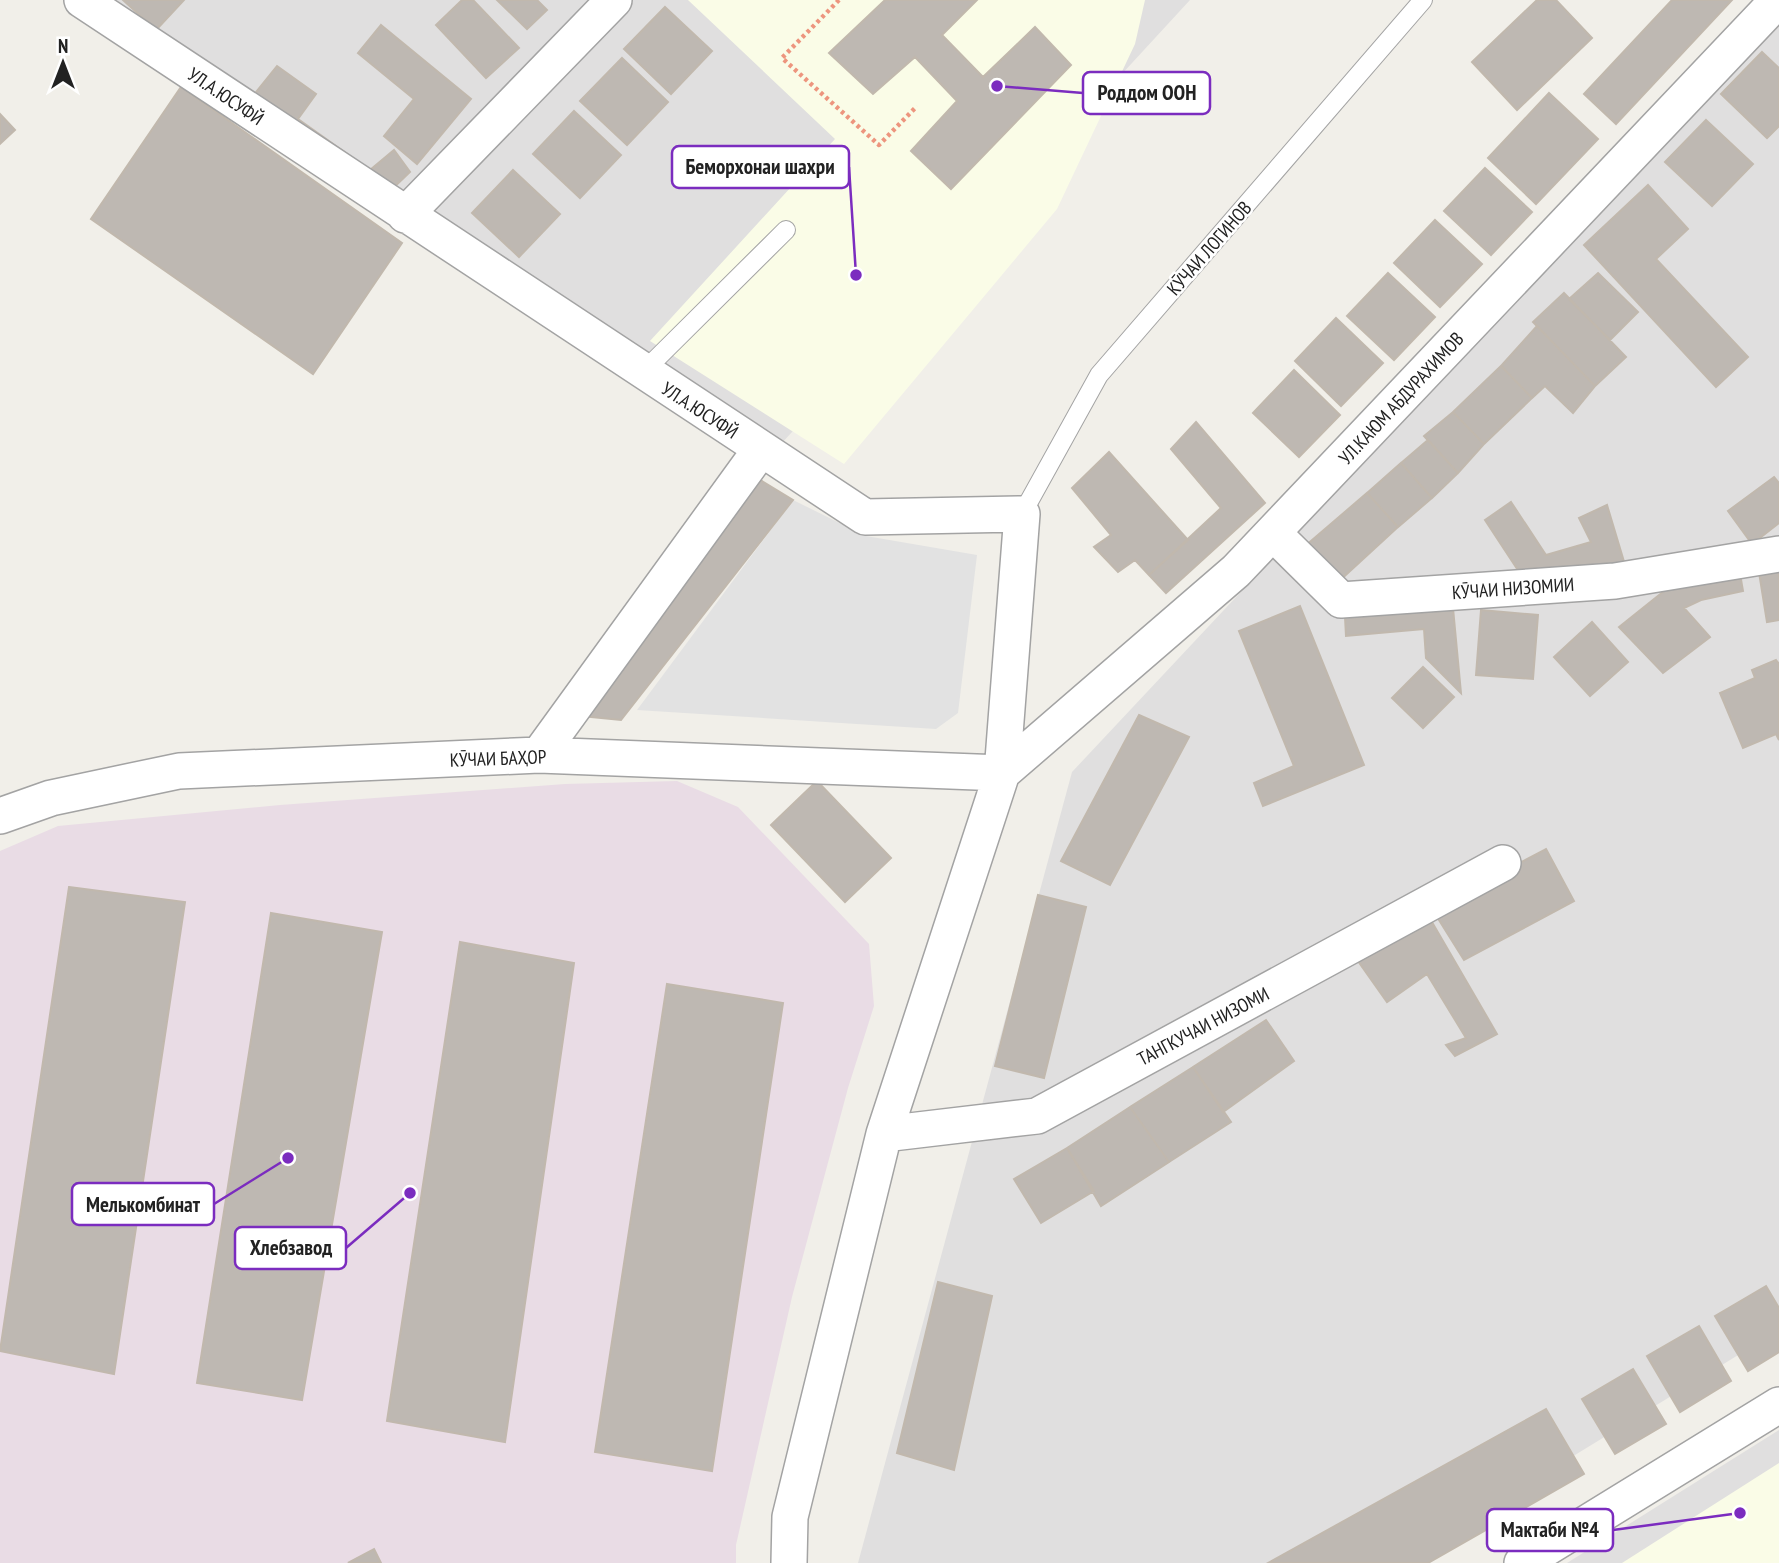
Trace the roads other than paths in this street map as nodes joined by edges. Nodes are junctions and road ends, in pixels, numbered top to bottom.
1 (82, 0) edge
2 (614, 0) edge
3 (1423, 0) edge
4 (1778, 0) edge
5 (405, 215) junction
6 (786, 230) dead end
7 (643, 372) junction
8 (761, 449) junction
9 (1022, 514) junction
10 (1273, 533) junction
11 (1779, 554) edge
12 (539, 755) junction
13 (1002, 773) junction
14 (0, 817) edge
15 (1503, 863) dead end
16 (884, 1134) junction
17 (1779, 1405) edge
18 (789, 1563) edge
19 (1522, 1563) edge

1 - 5 street, УЛ.А.ЮСУФЙ
2 - 5 street
3 - 9 lane, КӮЧАИ ЛОГИНОВ
4 - 10 street, УЛ.КАЮМ АБДУРАХИМОВ
5 - 7 street, УЛ.А.ЮСУФЙ
6 - 7 lane
7 - 8 street, УЛ.А.ЮСУФЙ
8 - 9 street, УЛ.А.ЮСУФЙ
8 - 12 street
9 - 13 street
10 - 11 street, КӮЧАИ НИЗОМИИ
10 - 13 street, УЛ.КАЮМ АБДУРАХИМОВ
12 - 13 street, КӮЧАИ БАҲОР
12 - 14 street, КӮЧАИ БАҲОР
13 - 16 street
15 - 16 street, ТАНГКУЧАИ НИЗОМИ
16 - 18 street
17 - 19 street

